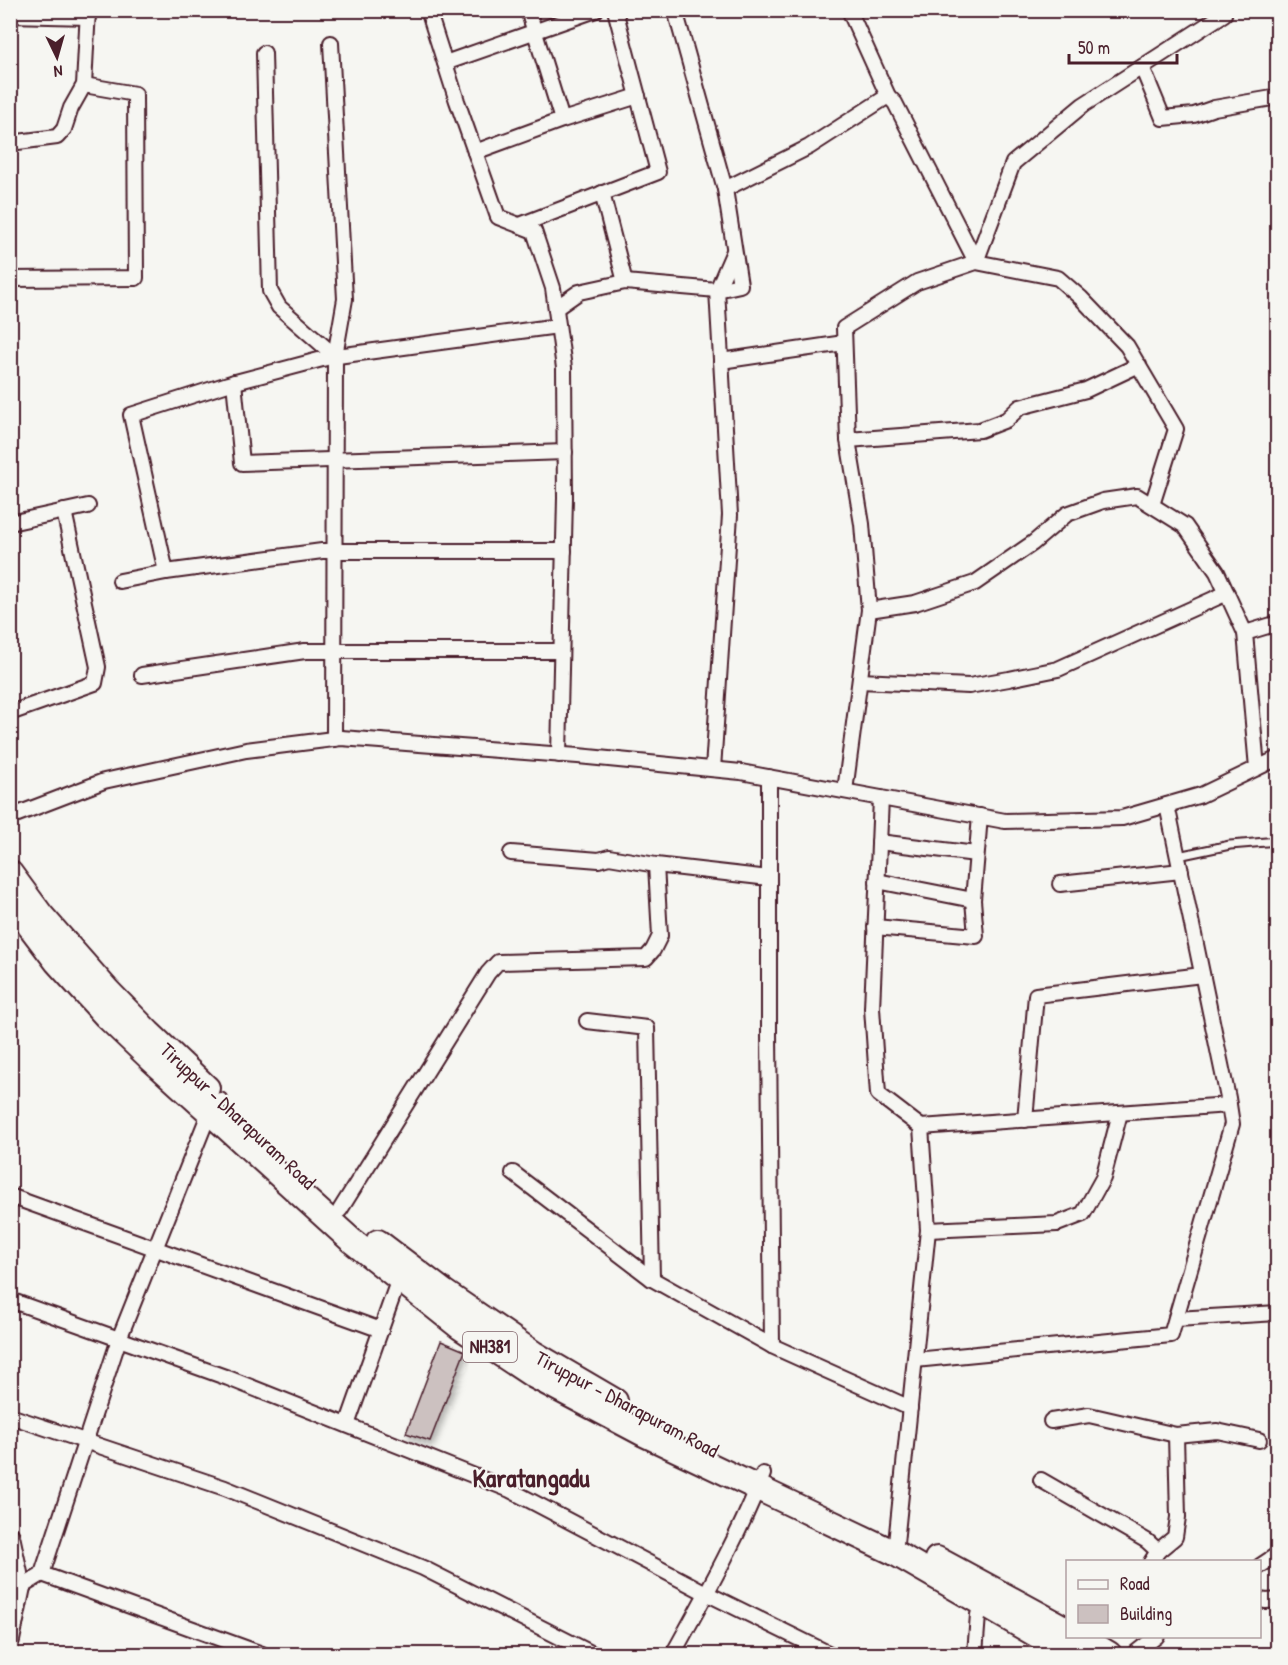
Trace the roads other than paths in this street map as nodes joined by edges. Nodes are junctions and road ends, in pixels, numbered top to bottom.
1 (428, 10) edge
2 (528, 10) edge
3 (596, 10) edge
4 (615, 10) edge
5 (675, 10) edge
6 (849, 10) edge
7 (1227, 12) edge
8 (88, 14) edge
9 (10, 15) edge
10 (534, 32) junction
11 (331, 43) dead end
12 (264, 53) dead end
13 (445, 63) junction
14 (1142, 67) junction
15 (84, 85) junction
16 (638, 96) junction
17 (888, 96) junction
18 (1278, 97) edge
19 (562, 120) junction
20 (10, 143) edge
21 (475, 152) junction
22 (725, 189) junction
23 (602, 193) junction
24 (520, 225) junction
25 (976, 262) junction
26 (10, 279) edge
27 (626, 282) junction
28 (717, 290) junction
29 (556, 308) junction
30 (558, 326) junction
31 (844, 343) junction
32 (335, 356) junction
33 (721, 361) junction
34 (1139, 365) junction
35 (234, 382) junction
36 (848, 440) junction
37 (565, 452) junction
38 (335, 459) junction
39 (1152, 505) junction
40 (88, 506) dead end
41 (64, 511) junction
42 (10, 523) edge
43 (335, 551) junction
44 (564, 551) junction
45 (166, 572) junction
46 (120, 581) dead end
47 (1227, 593) junction
48 (869, 609) junction
49 (1278, 623) edge
50 (1245, 633) junction
51 (334, 651) junction
52 (561, 651) junction
53 (142, 675) dead end
54 (860, 681) junction
55 (10, 713) edge
56 (334, 739) junction
57 (559, 755) junction
58 (1278, 758) edge
59 (1257, 768) junction
60 (713, 769) junction
61 (769, 777) junction
62 (845, 791) junction
63 (881, 798) junction
64 (1167, 805) junction
65 (980, 816) junction
66 (10, 817) edge
67 (1278, 841) edge
68 (879, 842) junction
69 (511, 854) dead end
70 (976, 854) junction
71 (1178, 856) junction
72 (656, 865) junction
73 (1181, 871) junction
74 (10, 873) edge
75 (769, 878) junction
76 (877, 881) junction
77 (1060, 884) dead end
78 (10, 900) edge
79 (973, 900) junction
80 (875, 927) junction
81 (1202, 975) junction
82 (587, 1021) dead end
83 (215, 1105) junction
84 (1229, 1105) junction
85 (1120, 1113) junction
86 (1025, 1120) junction
87 (921, 1127) junction
88 (513, 1173) dead end
89 (10, 1196) edge
90 (340, 1210) junction
91 (928, 1230) junction
92 (156, 1249) junction
93 (400, 1280) junction
94 (652, 1280) junction
95 (10, 1300) edge
96 (1278, 1313) edge
97 (1176, 1319) junction
98 (381, 1330) junction
99 (119, 1339) junction
100 (772, 1346) junction
101 (915, 1360) junction
102 (910, 1408) junction
103 (10, 1416) edge
104 (1051, 1421) dead end
105 (347, 1425) junction
106 (1176, 1435) junction
107 (1259, 1440) dead end
108 (86, 1442) junction
109 (1041, 1480) dead end
110 (760, 1481) junction
111 (10, 1536) edge
112 (896, 1544) junction
113 (1278, 1554) edge
114 (1155, 1556) edge
115 (1261, 1565) edge
116 (42, 1574) junction
117 (17, 1580) edge
118 (706, 1593) junction
119 (1261, 1600) edge
120 (1278, 1600) edge
121 (981, 1604) junction
122 (1066, 1629) edge
123 (1082, 1638) edge
124 (1154, 1638) edge
125 (10, 1640) edge
126 (261, 1654) edge
127 (593, 1654) edge
128 (673, 1654) edge
129 (830, 1654) edge
130 (975, 1654) edge
131 (1070, 1654) edge
132 (1109, 1654) edge
133 (1134, 1654) edge

1 - 13 street
2 - 10 street
3 - 10 street
4 - 16 street
5 - 22 street
6 - 17 street
7 - 14 street
8 - 9 street
8 - 15 street
10 - 13 street
10 - 19 street
11 - 32 street
12 - 32 street
13 - 21 street
14 - 18 street
14 - 25 street
15 - 20 street
15 - 26 street
16 - 19 street
16 - 23 street
17 - 22 street
17 - 25 street
19 - 21 street
21 - 24 street
22 - 28 street
23 - 24 street
23 - 27 street
24 - 29 street
25 - 31 street
25 - 34 street
27 - 28 street
27 - 29 street
28 - 33 street
29 - 30 street
30 - 32 street
30 - 37 street
31 - 33 street
31 - 36 street
32 - 35 street
32 - 38 street
33 - 60 street
34 - 36 street
34 - 39 street
35 - 38 street
35 - 45 street
36 - 48 street
37 - 38 street
37 - 44 street
38 - 43 street
39 - 47 street
39 - 48 street
40 - 41 street
41 - 42 street
41 - 55 street
43 - 44 street
43 - 45 street
43 - 51 street
44 - 52 street
45 - 46 street
47 - 50 street
47 - 54 street
48 - 54 street
49 - 50 street
50 - 59 street
51 - 52 street
51 - 53 street
51 - 56 street
52 - 57 street
54 - 62 street
56 - 57 street
56 - 66 street
57 - 60 street
58 - 59 street
59 - 64 street
60 - 61 street
61 - 62 street
61 - 75 street
62 - 63 street
63 - 65 street
63 - 68 street
64 - 65 street
64 - 71 street
65 - 70 street
67 - 71 lane
68 - 70 street
68 - 76 street
69 - 72 street
70 - 79 street
71 - 73 street
72 - 75 street
72 - 90 street
73 - 77 street
73 - 81 street
74 - 83 highway, Tiruppur - Dharapuram Road / NH381
75 - 100 street
76 - 79 street
76 - 80 street
78 - 83 highway, NH381
79 - 80 street
80 - 87 street
81 - 84 street
81 - 86 street
82 - 94 street
83 - 90 highway, Tiruppur - Dharapuram Road / NH381
83 - 92 street
83 - 93 highway, NH381
84 - 85 street
84 - 97 street
85 - 86 street
85 - 91 street
86 - 87 street
87 - 91 street
88 - 94 street
89 - 92 street
90 - 110 highway, Tiruppur - Dharapuram Road / NH381
91 - 101 street
92 - 98 street
92 - 99 street
93 - 98 street
93 - 110 highway, NH381
94 - 100 street
95 - 99 street
96 - 97 street
97 - 101 street
98 - 105 street
99 - 105 street
99 - 108 street
100 - 102 street
101 - 102 street
102 - 112 street
103 - 108 street
104 - 106 street
105 - 118 street
106 - 107 street
106 - 114 street
108 - 116 street
108 - 127 street
109 - 114 street
110 - 112 highway, Tiruppur - Dharapuram Road / NH381
110 - 118 street
111 - 117 street
112 - 121 highway, NH381
112 - 122 highway, Tiruppur - Dharapuram Road / NH381
113 - 115 street
116 - 117 street
116 - 126 street
117 - 125 street
118 - 128 street
118 - 129 street
119 - 120 street
121 - 130 street
121 - 131 highway, NH381
123 - 132 highway
124 - 133 street

